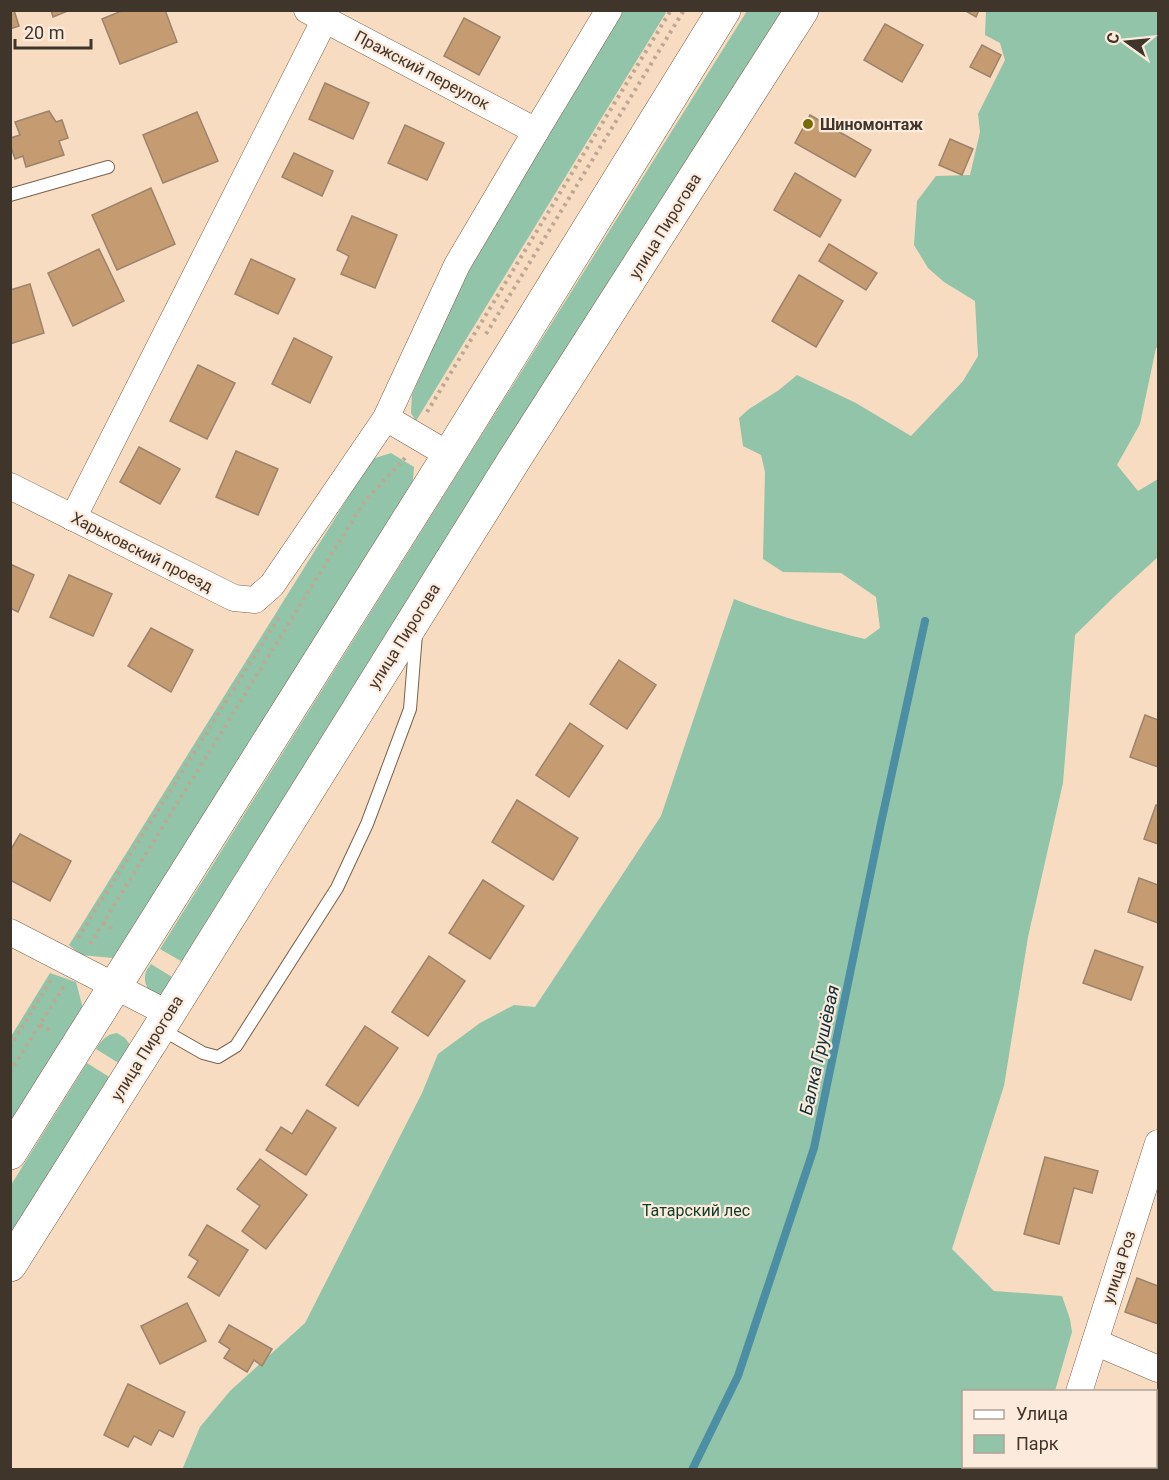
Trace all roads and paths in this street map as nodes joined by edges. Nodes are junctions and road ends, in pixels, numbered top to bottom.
1 (609, 10) edge
2 (684, 10) edge
3 (724, 10) edge
4 (802, 10) edge
5 (316, 15) edge
6 (536, 131) junction
7 (108, 167) dead end
8 (10, 195) edge
9 (484, 337) dead end
10 (386, 418) junction
11 (436, 447) junction
12 (10, 486) edge
13 (73, 518) junction
14 (417, 615) junction
15 (12, 935) edge
16 (77, 965) junction
17 (115, 985) junction
18 (164, 1021) junction
19 (10, 1072) edge
20 (1158, 1143) edge
21 (10, 1153) edge
22 (10, 1265) edge
23 (1095, 1342) junction
24 (1158, 1369) edge
25 (1080, 1390) edge

1 - 6 street
2 - 9 path
3 - 11 main road
4 - 14 main road, улица Пирогова
5 - 6 street, Пражский переулок
5 - 13 street
6 - 10 street
7 - 8 lane
10 - 11 street
10 - 13 street, Харьковский проезд
11 - 16 path
11 - 17 main road
12 - 13 street, Харьковский проезд
14 - 18 main road, улица Пирогова
14 - 18 lane
15 - 16 street
16 - 17 street
16 - 19 path
17 - 18 street
17 - 21 main road
18 - 22 main road, улица Пирогова
20 - 23 street, улица Роз
23 - 24 street
23 - 25 street, улица Роз

